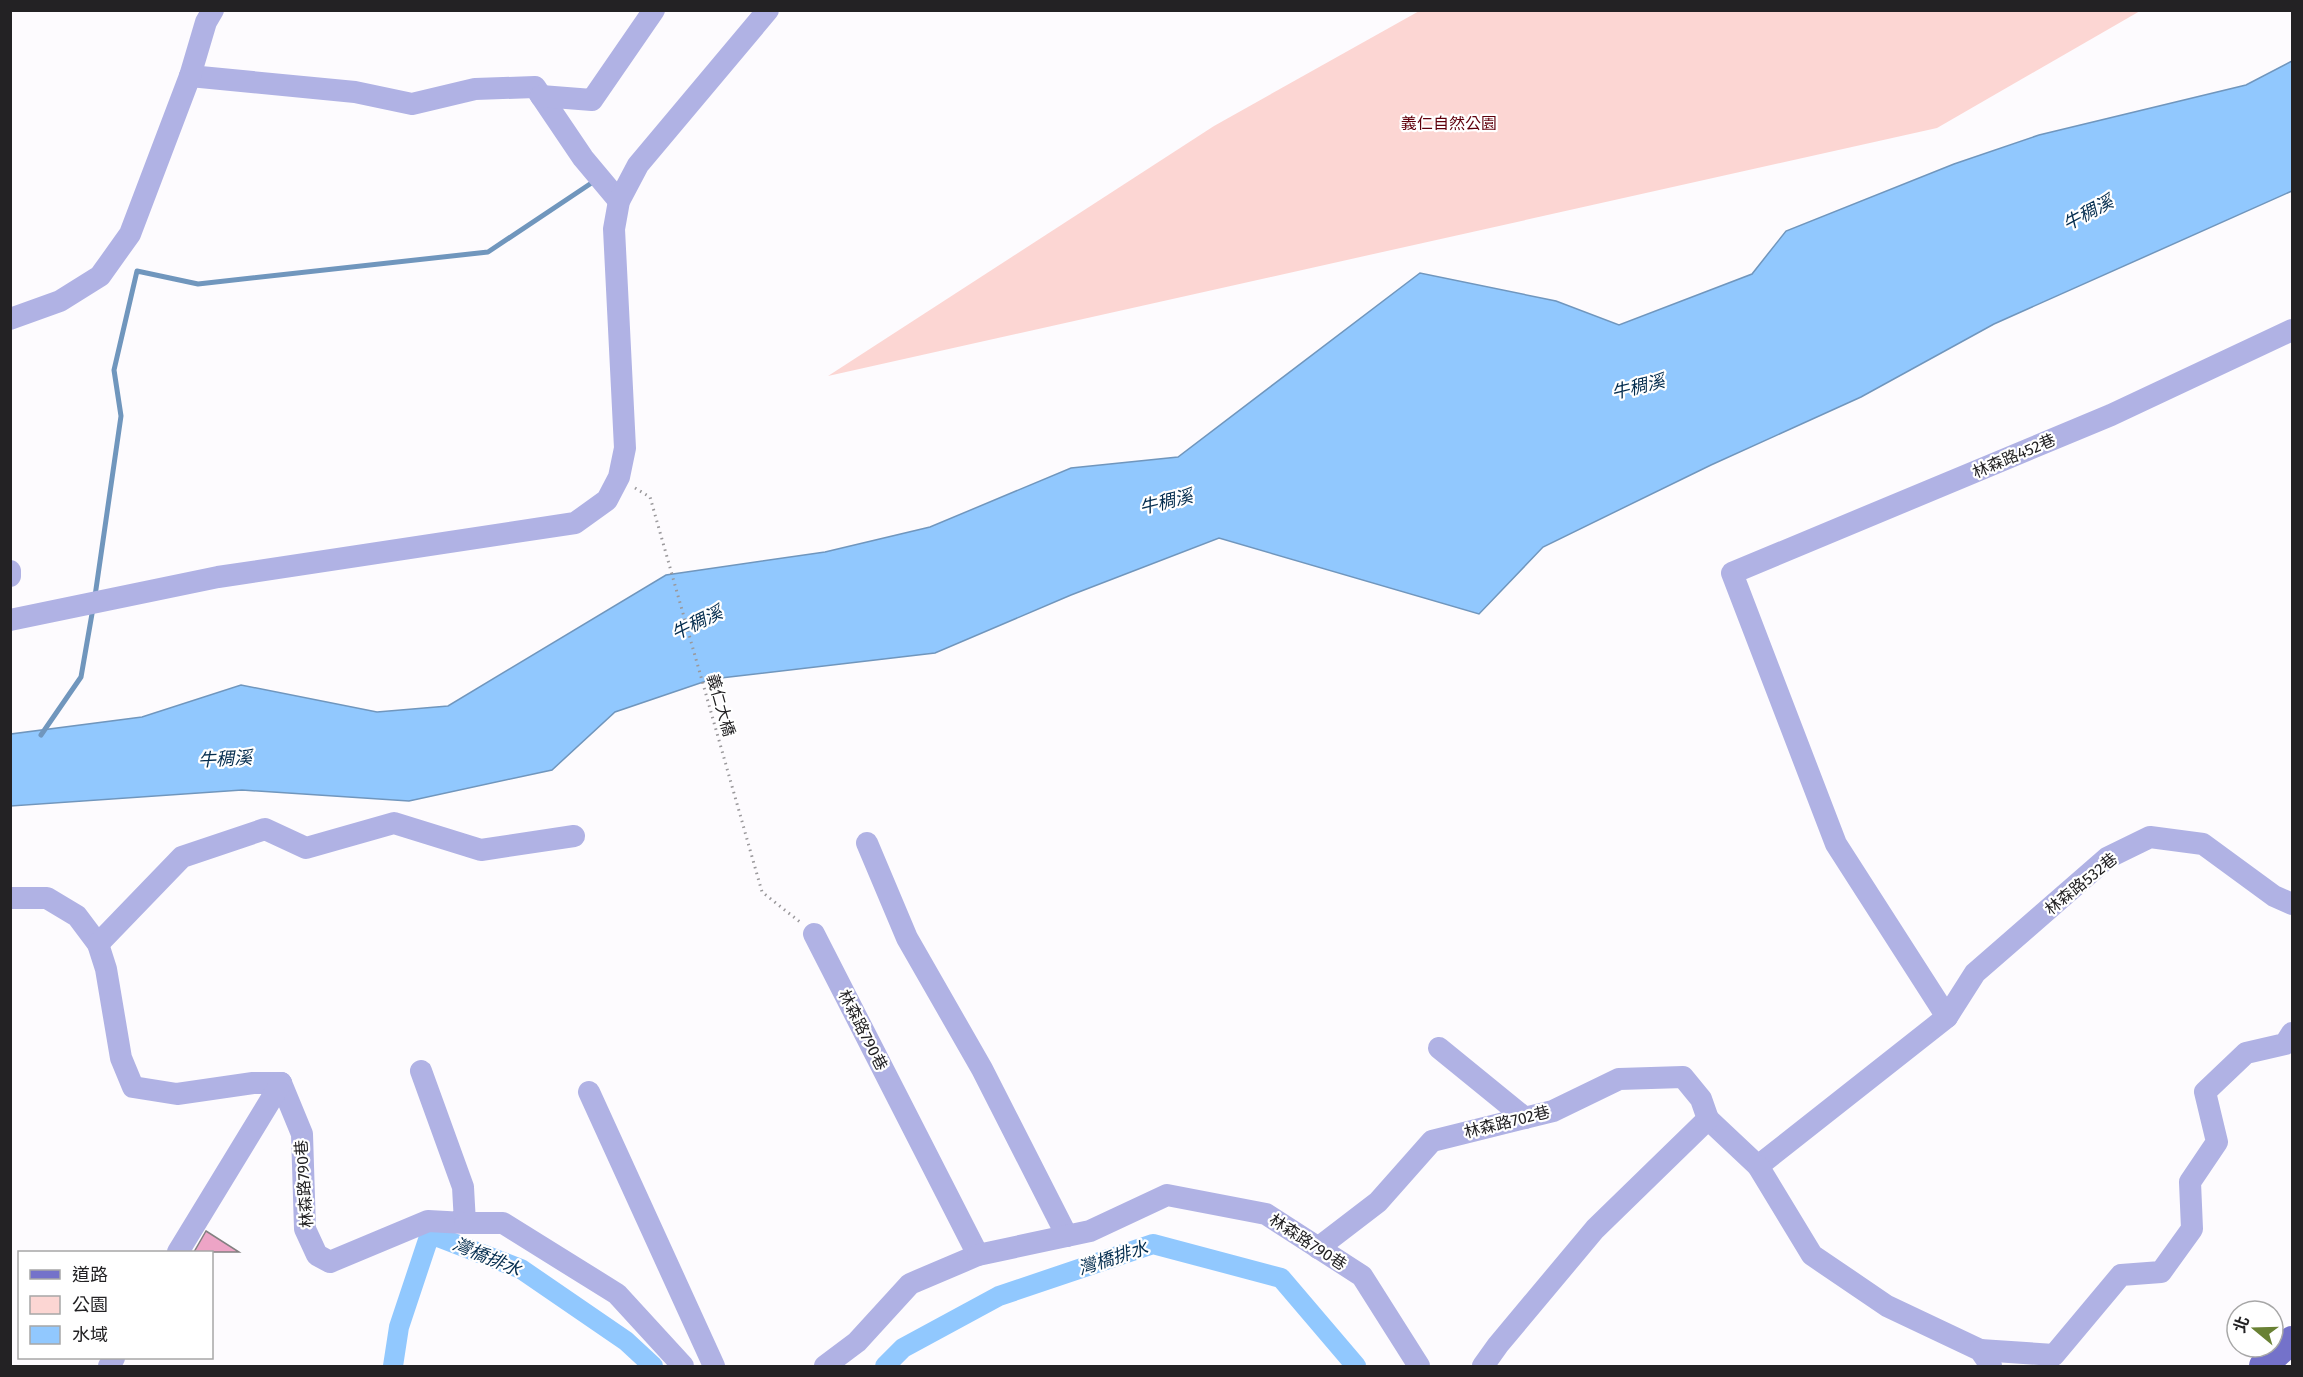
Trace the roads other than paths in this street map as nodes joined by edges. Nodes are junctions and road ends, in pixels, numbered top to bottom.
1 (213, 10) edge
2 (654, 10) edge
3 (768, 10) edge
4 (190, 76) junction
5 (541, 96) junction
6 (619, 201) junction
7 (10, 319) edge
8 (2292, 330) edge
9 (10, 571) edge
10 (10, 576) edge
11 (10, 620) edge
12 (574, 836) dead end
13 (867, 843) dead end
14 (10, 898) edge
15 (2290, 907) edge
16 (814, 934) road end
17 (98, 944) junction
18 (1947, 1017) junction
19 (2292, 1033) edge
20 (1439, 1048) dead end
21 (421, 1071) dead end
22 (281, 1083) junction
23 (589, 1092) dead end
24 (1525, 1118) junction
25 (1708, 1119) junction
26 (1758, 1166) junction
27 (465, 1223) junction
28 (1066, 1236) junction
29 (1318, 1248) junction
30 (179, 1251) edge
31 (978, 1255) junction
32 (2292, 1340) edge
33 (1985, 1358) edge
34 (683, 1366) edge
35 (714, 1366) edge
36 (825, 1366) edge
37 (1419, 1366) edge
38 (1483, 1366) edge
39 (2263, 1366) edge

1 - 4 street
2 - 5 street
3 - 6 street
4 - 5 street
4 - 7 street
5 - 6 street
6 - 11 street
8 - 18 street, 林森路452巷
9 - 10 street
12 - 17 street
13 - 28 street
14 - 17 street
15 - 18 street, 林森路532巷
16 - 31 street, 林森路790巷
17 - 22 street
18 - 26 street
19 - 33 street
20 - 24 street
21 - 27 street
22 - 27 street, 林森路790巷
22 - 30 street
23 - 35 street
24 - 25 street, 林森路702巷
24 - 29 street, 林森路702巷
25 - 26 street, 林森路702巷
25 - 38 street
26 - 33 street, 林森路702巷
27 - 34 street, 林森路790巷
28 - 29 street, 林森路790巷
28 - 31 street, 林森路790巷
29 - 37 street, 林森路790巷
31 - 36 street, 林森路790巷
32 - 39 main road

